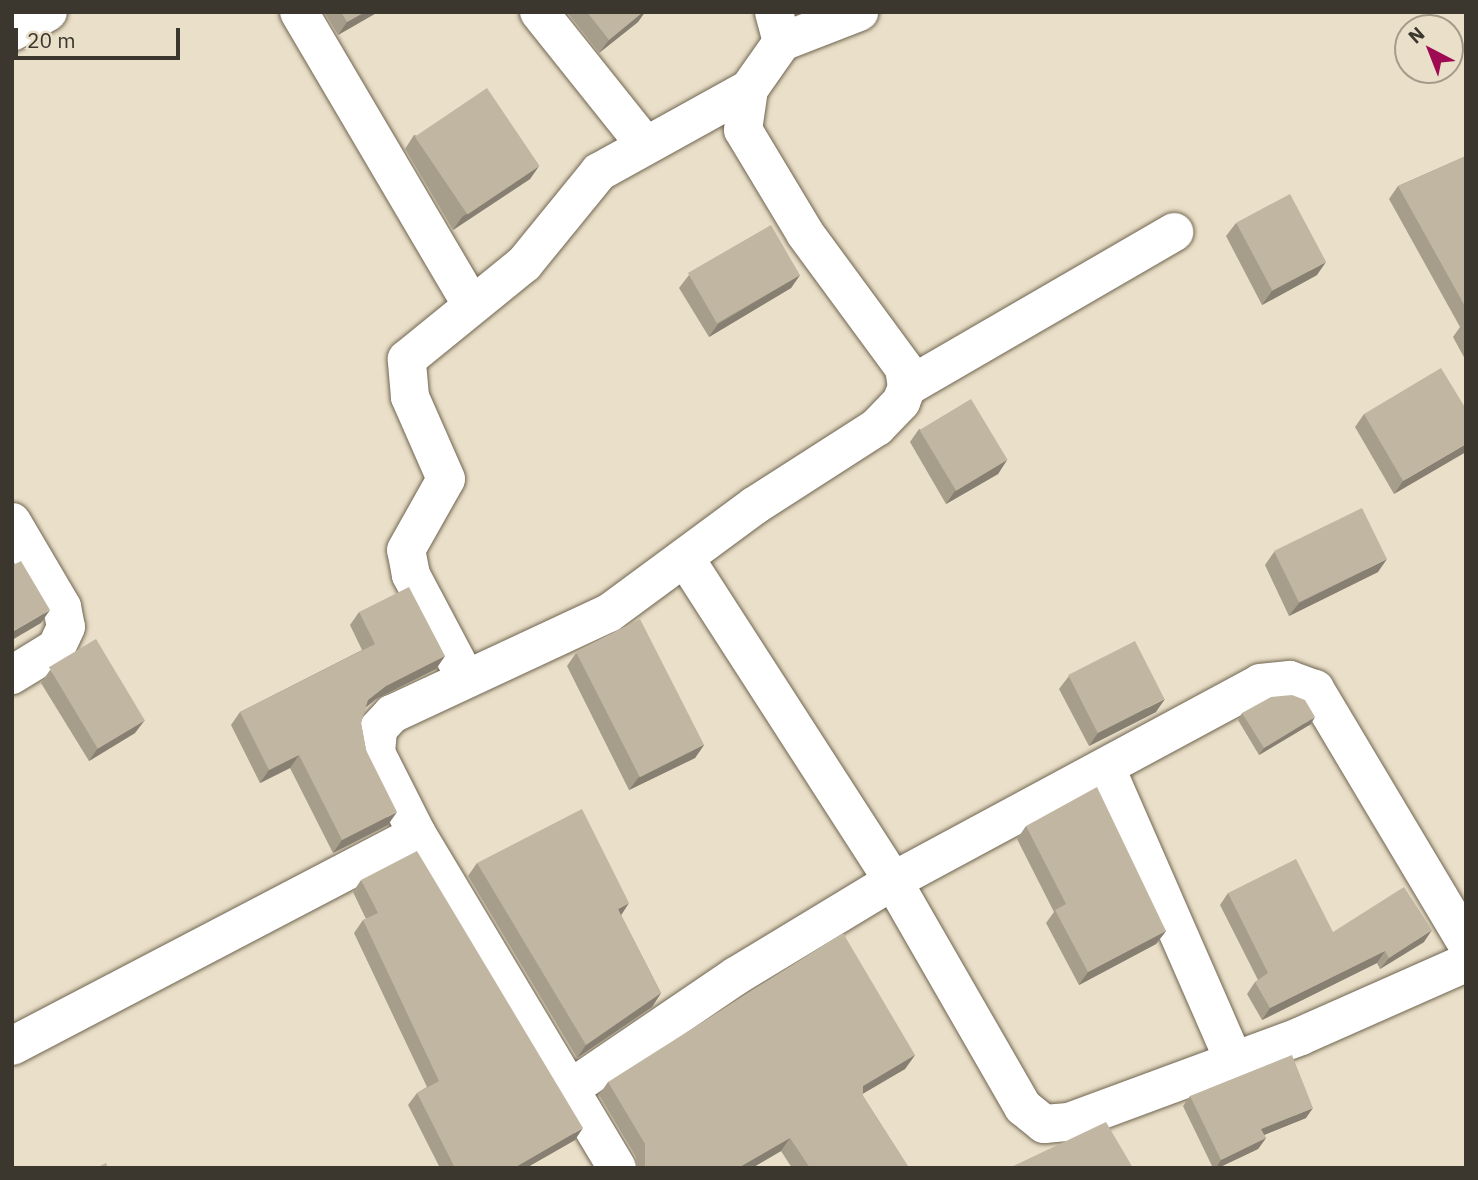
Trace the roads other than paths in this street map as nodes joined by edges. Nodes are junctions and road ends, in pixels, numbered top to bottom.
1 (48, 12) edge
2 (299, 12) edge
3 (539, 12) edge
4 (859, 12) edge
5 (778, 27) edge
6 (12, 32) edge
7 (749, 89) junction
8 (645, 145) junction
9 (1174, 232) dead end
10 (471, 304) junction
11 (907, 387) junction
12 (12, 523) edge
13 (685, 558) junction
14 (12, 675) edge
15 (466, 679) junction
16 (1106, 768) junction
17 (417, 834) junction
18 (893, 881) junction
19 (1466, 942) edge
20 (1466, 963) edge
21 (12, 1046) edge
22 (1234, 1061) junction
23 (571, 1088) junction
24 (617, 1168) edge

1 - 6 street
2 - 10 street
3 - 8 street
4 - 5 street
5 - 7 street
7 - 8 street
7 - 11 street
8 - 10 street
9 - 11 street
10 - 15 street
11 - 13 street
12 - 14 street
13 - 15 street
13 - 18 street
15 - 17 street
16 - 18 street
16 - 19 street
16 - 22 street
17 - 21 street
17 - 23 street
18 - 22 street
18 - 23 street
20 - 22 street
23 - 24 street

